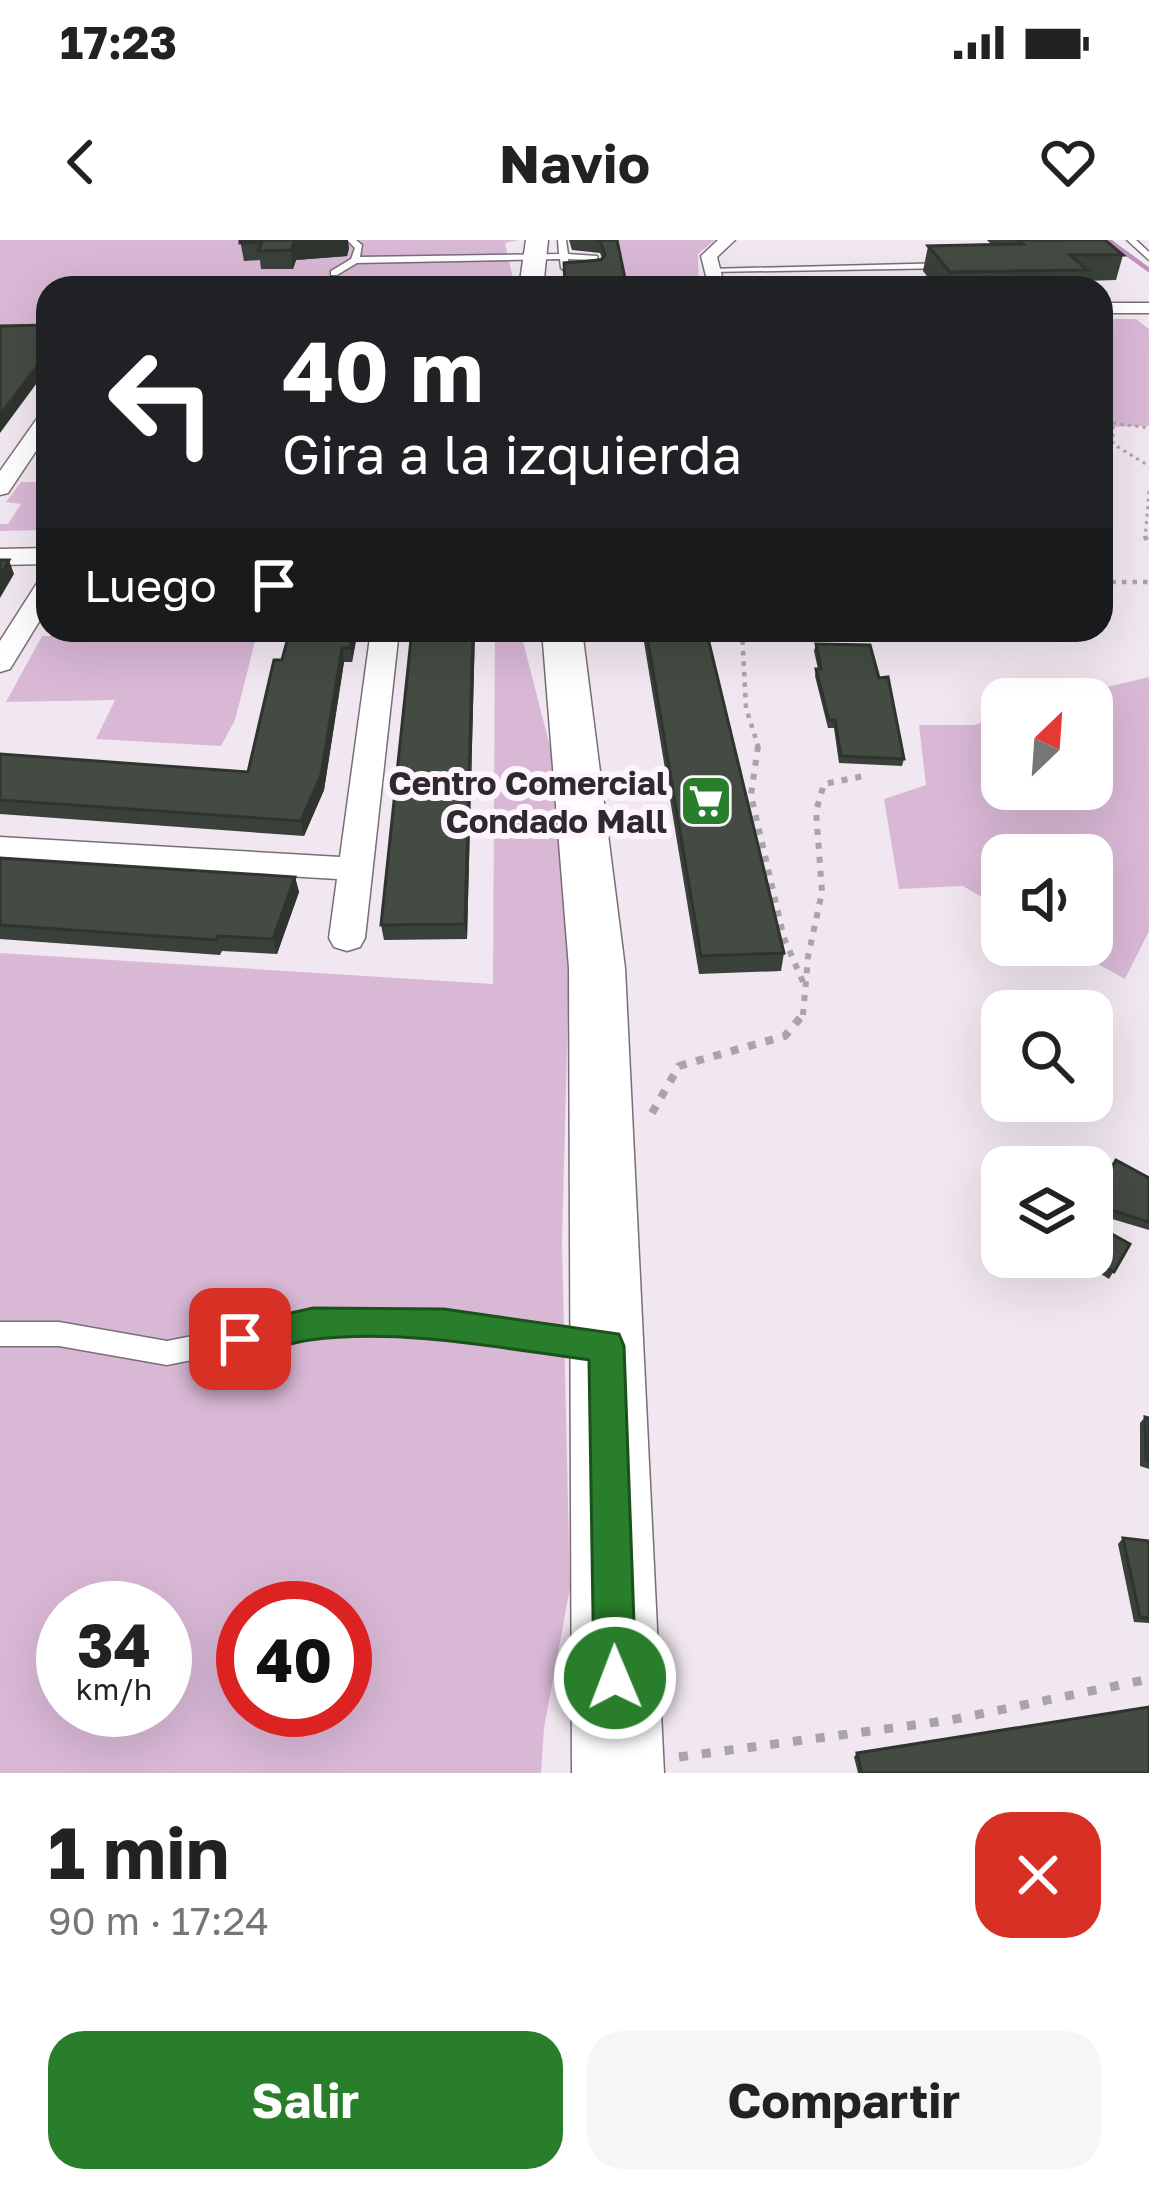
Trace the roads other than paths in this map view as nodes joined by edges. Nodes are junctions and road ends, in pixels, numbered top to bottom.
1 (562, 240) edge
2 (727, 240) edge
3 (1130, 240) edge
4 (355, 244) edge
5 (502, 245) junction
6 (536, 250) edge
7 (1149, 257) edge
8 (502, 258) junction
9 (355, 260) junction
10 (962, 266) edge
11 (710, 269) junction
12 (334, 273) dead end
13 (713, 276) edge
14 (1113, 308) edge
15 (1149, 308) edge
16 (36, 436) edge
17 (0, 488) edge
18 (36, 539) edge
19 (0, 540) edge
20 (36, 556) edge
21 (0, 557) edge
22 (36, 618) edge
23 (384, 642) edge
24 (563, 642) edge
25 (0, 663) edge
26 (0, 848) edge
27 (355, 869) junction
28 (347, 938) dead end
29 (0, 1334) edge
30 (607, 1346) junction
31 (646, 1766) edge

1 - 6 lane
2 - 11 street
3 - 7 lane
4 - 5 lane
4 - 9 lane
5 - 6 lane
5 - 8 lane
6 - 8 lane
8 - 9 lane
9 - 12 lane
10 - 11 lane
11 - 13 street
14 - 15 street
16 - 17 street
18 - 19 street
20 - 21 street
22 - 25 street
23 - 27 street
24 - 30 street
26 - 27 street
27 - 28 street
29 - 30 lane
30 - 31 street

